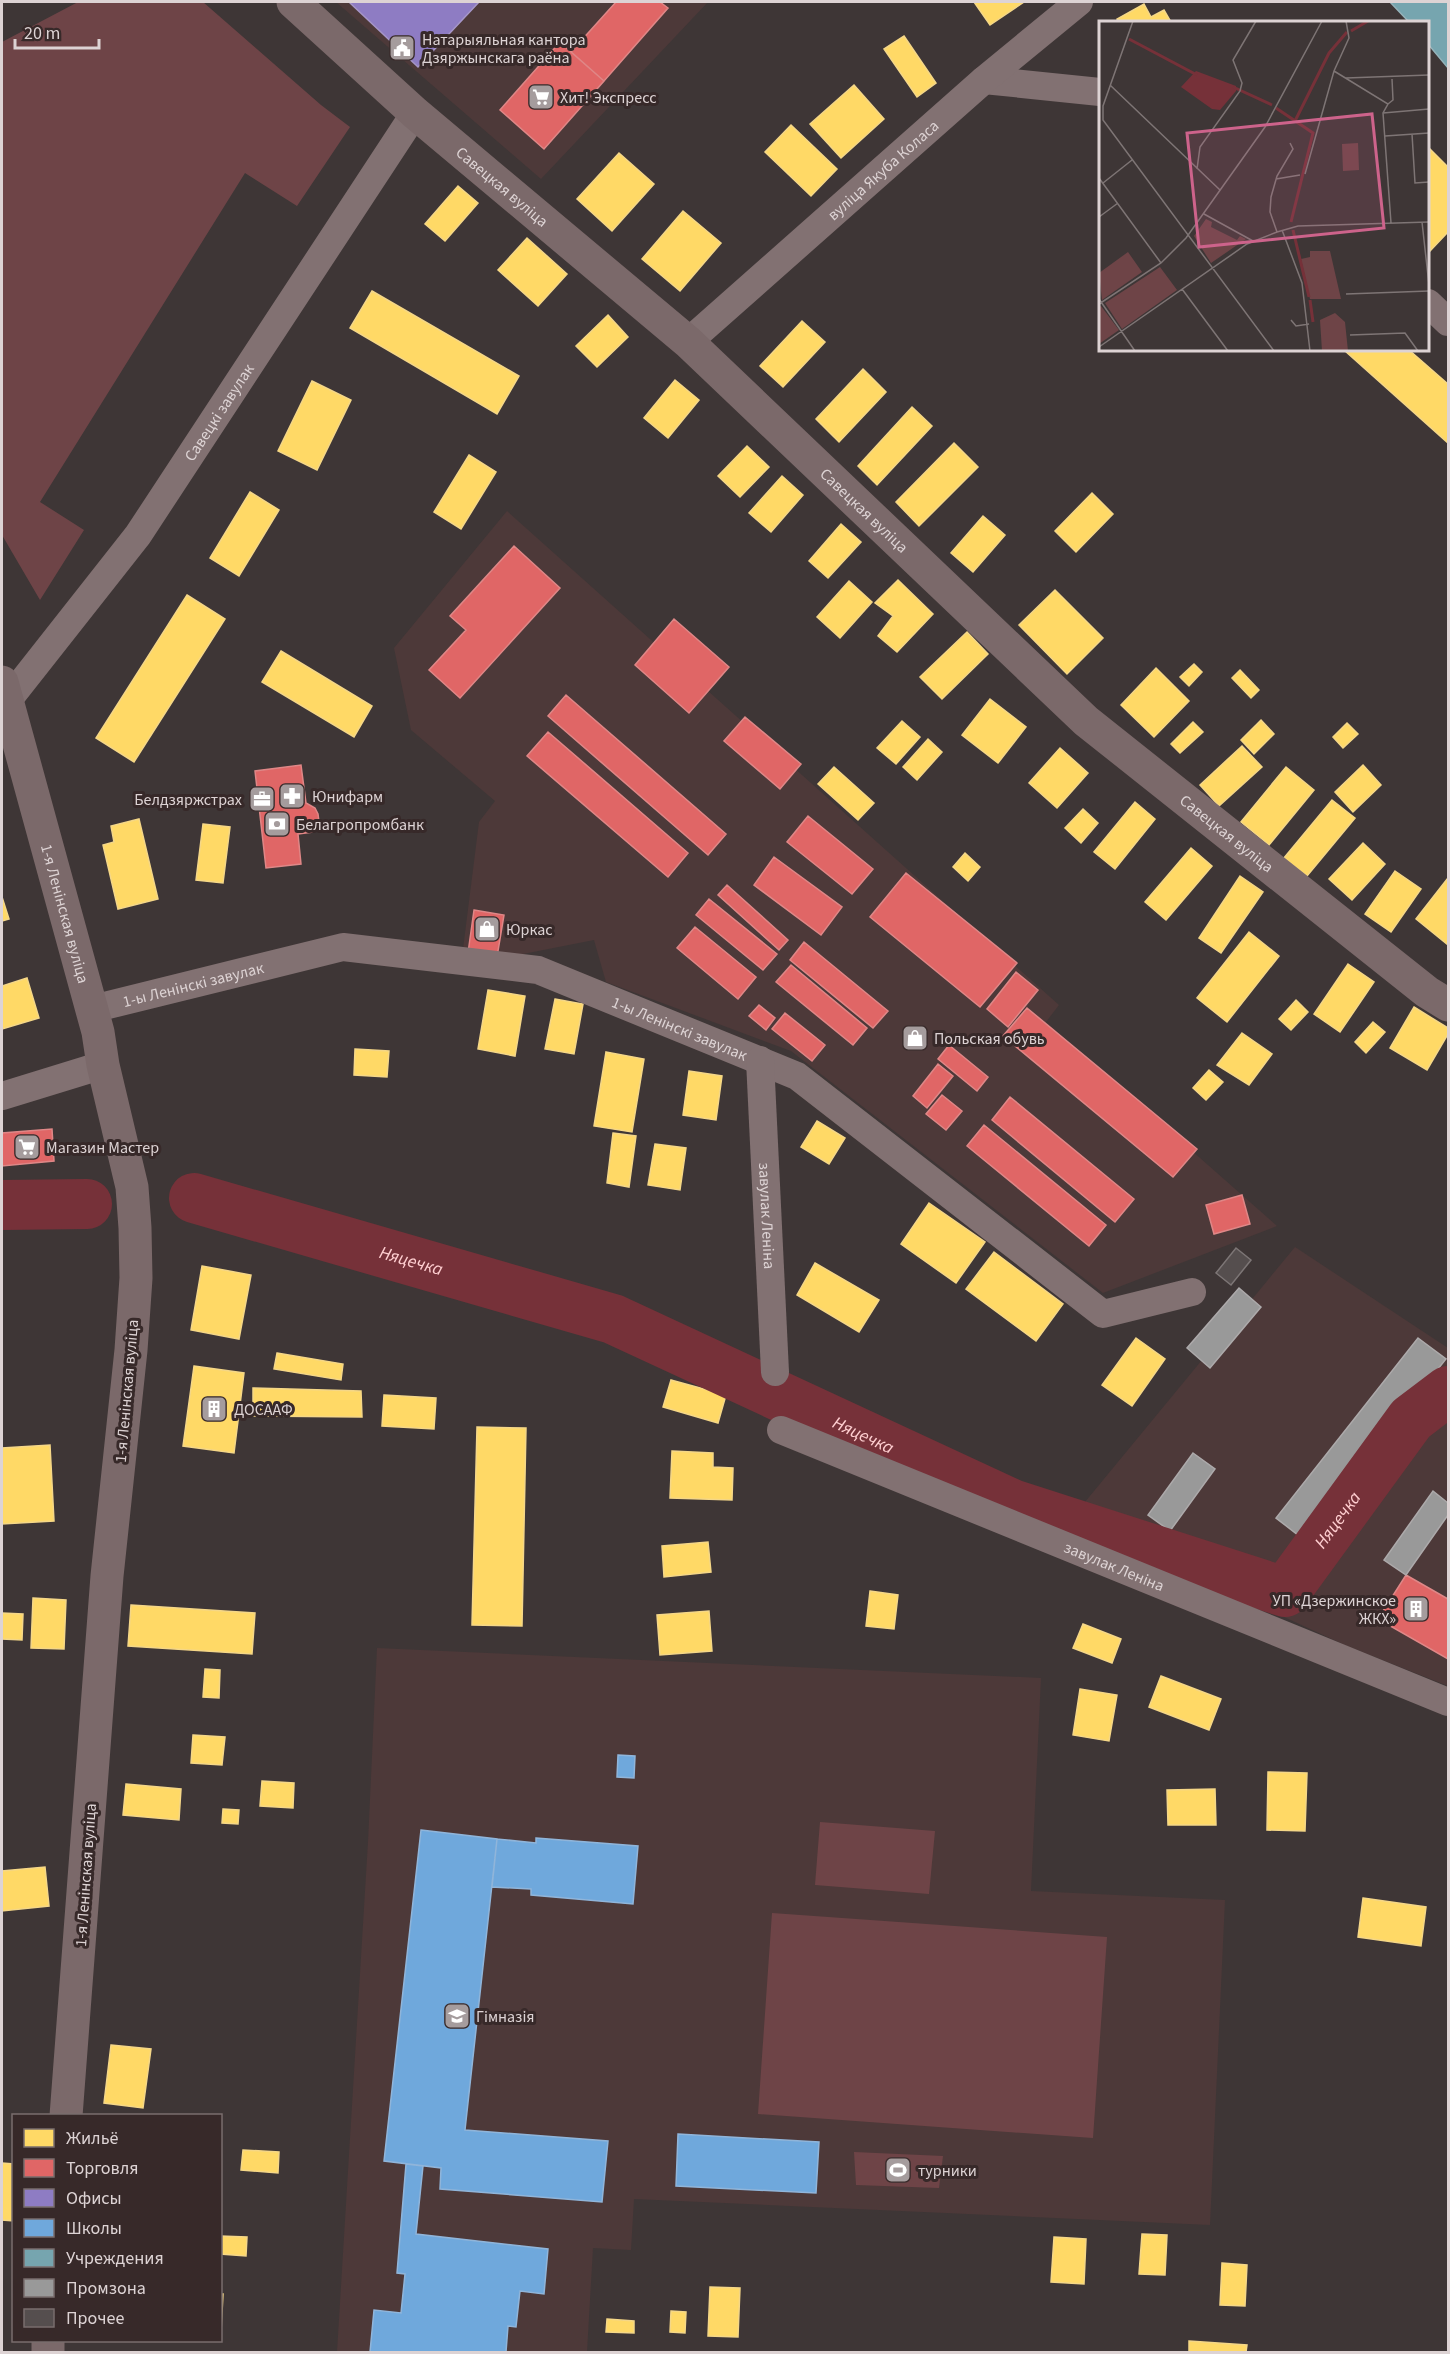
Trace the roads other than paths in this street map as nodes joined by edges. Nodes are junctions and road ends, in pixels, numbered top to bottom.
1 (293, 2) edge
2 (1079, 2) edge
3 (984, 80) junction
4 (1099, 92) edge
5 (415, 113) junction
6 (1429, 304) edge
7 (1449, 322) edge
8 (688, 342) junction
9 (5, 691) edge
10 (1449, 1005) edge
11 (92, 1009) junction
12 (760, 1060) junction
13 (103, 1065) junction
14 (2, 1096) edge
15 (1192, 1292) dead end
16 (775, 1372) dead end
17 (780, 1430) dead end
18 (1449, 1702) edge
19 (66, 2114) edge

1 - 5 street, Савецкая вуліца
2 - 3 street, вуліца Якуба Коласа
3 - 4 street
3 - 8 street, вуліца Якуба Коласа
5 - 8 street, Савецкая вуліца
5 - 9 street, Савецкі завулак
6 - 7 street
8 - 10 street, Савецкая вуліца
9 - 11 street, 1-я Ленінская вуліца
11 - 12 street, 1-ы Ленінскі завулак
11 - 13 street, 1-я Ленінская вуліца
12 - 15 street, 1-ы Ленінскі завулак
12 - 16 street, завулак Леніна
13 - 14 street
13 - 19 street, 1-я Ленінская вуліца
17 - 18 street, завулак Леніна

